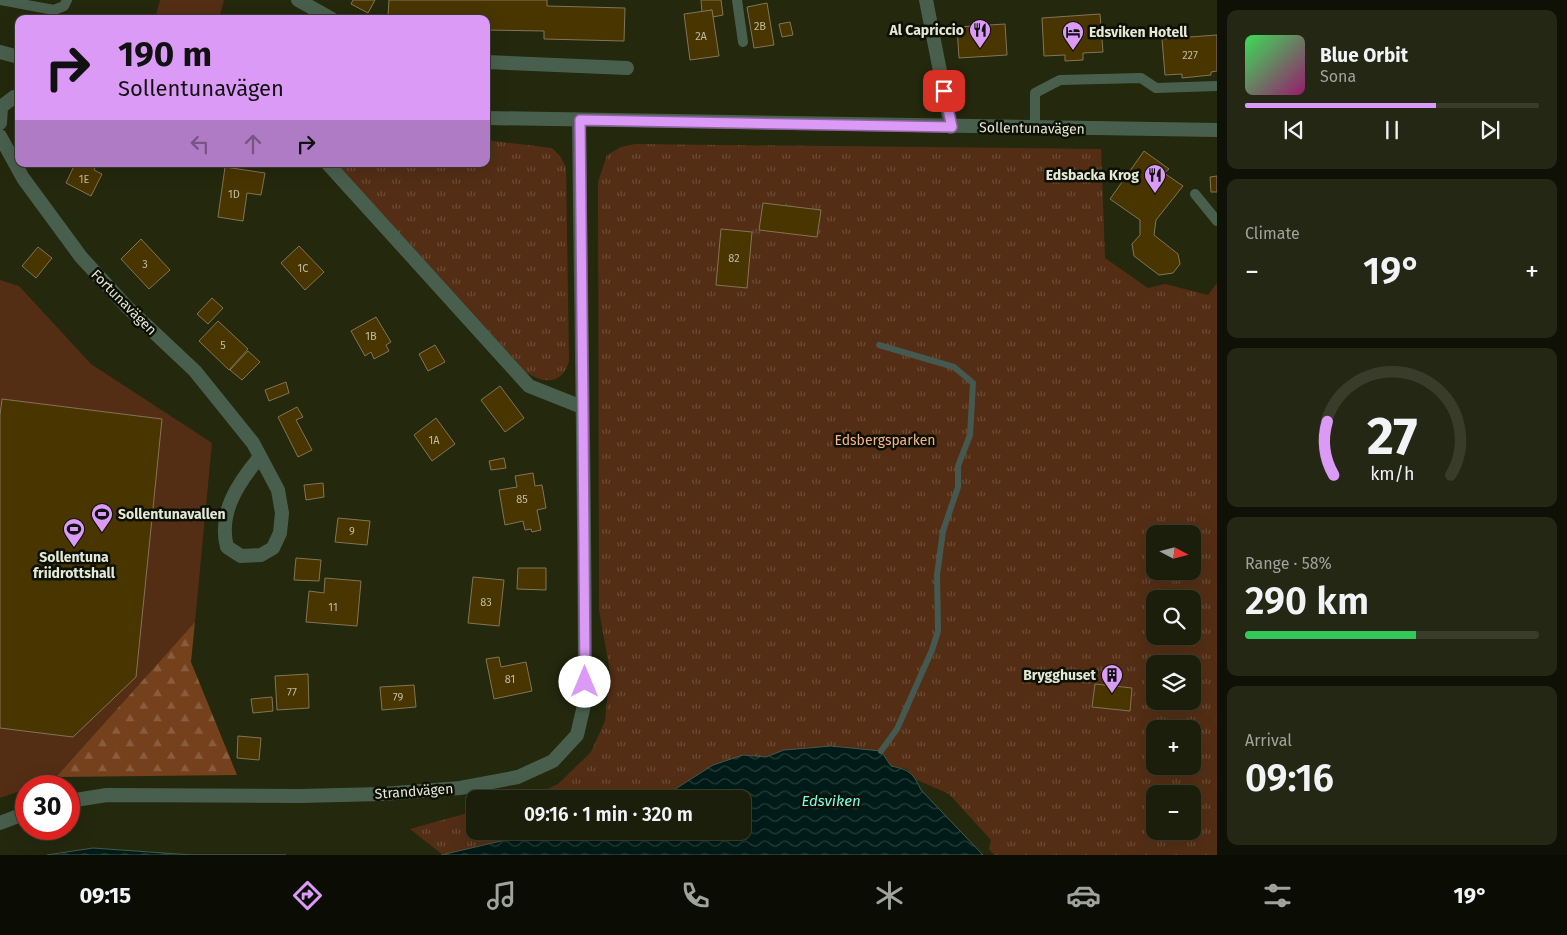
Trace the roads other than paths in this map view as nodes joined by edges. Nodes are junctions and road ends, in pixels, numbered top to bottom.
1 (0, 0) edge
2 (67, 0) edge
3 (298, 0) edge
4 (737, 0) edge
5 (926, 0) edge
6 (325, 15) edge
7 (743, 42) dead end
8 (0, 52) edge
9 (15, 56) edge
10 (490, 62) edge
11 (627, 68) dead end
12 (1217, 86) edge
13 (15, 97) edge
14 (490, 118) edge
15 (580, 120) junction
16 (0, 123) edge
17 (952, 127) junction
18 (1035, 128) junction
19 (1217, 130) edge
20 (0, 136) edge
21 (15, 162) edge
22 (18, 167) edge
23 (331, 167) edge
24 (1195, 194) dead end
25 (1217, 221) edge
26 (582, 407) junction
27 (259, 458) junction
28 (80, 799) edge
29 (15, 816) edge
30 (1, 819) edge

1 - 2 lane
3 - 6 street
4 - 7 lane
5 - 17 street
8 - 9 street
10 - 11 street
12 - 18 lane
13 - 16 street
14 - 15 street, Sollentunavägen
15 - 17 street, Sollentunavägen
15 - 26 street, Strandvägen
17 - 18 street, Sollentunavägen
18 - 19 street, Sollentunavägen
20 - 21 street, Fortunavägen
22 - 27 street, Fortunavägen
23 - 26 street
24 - 25 lane
26 - 28 street, Strandvägen
27 - 27 street, Fortunavägen
29 - 30 street

